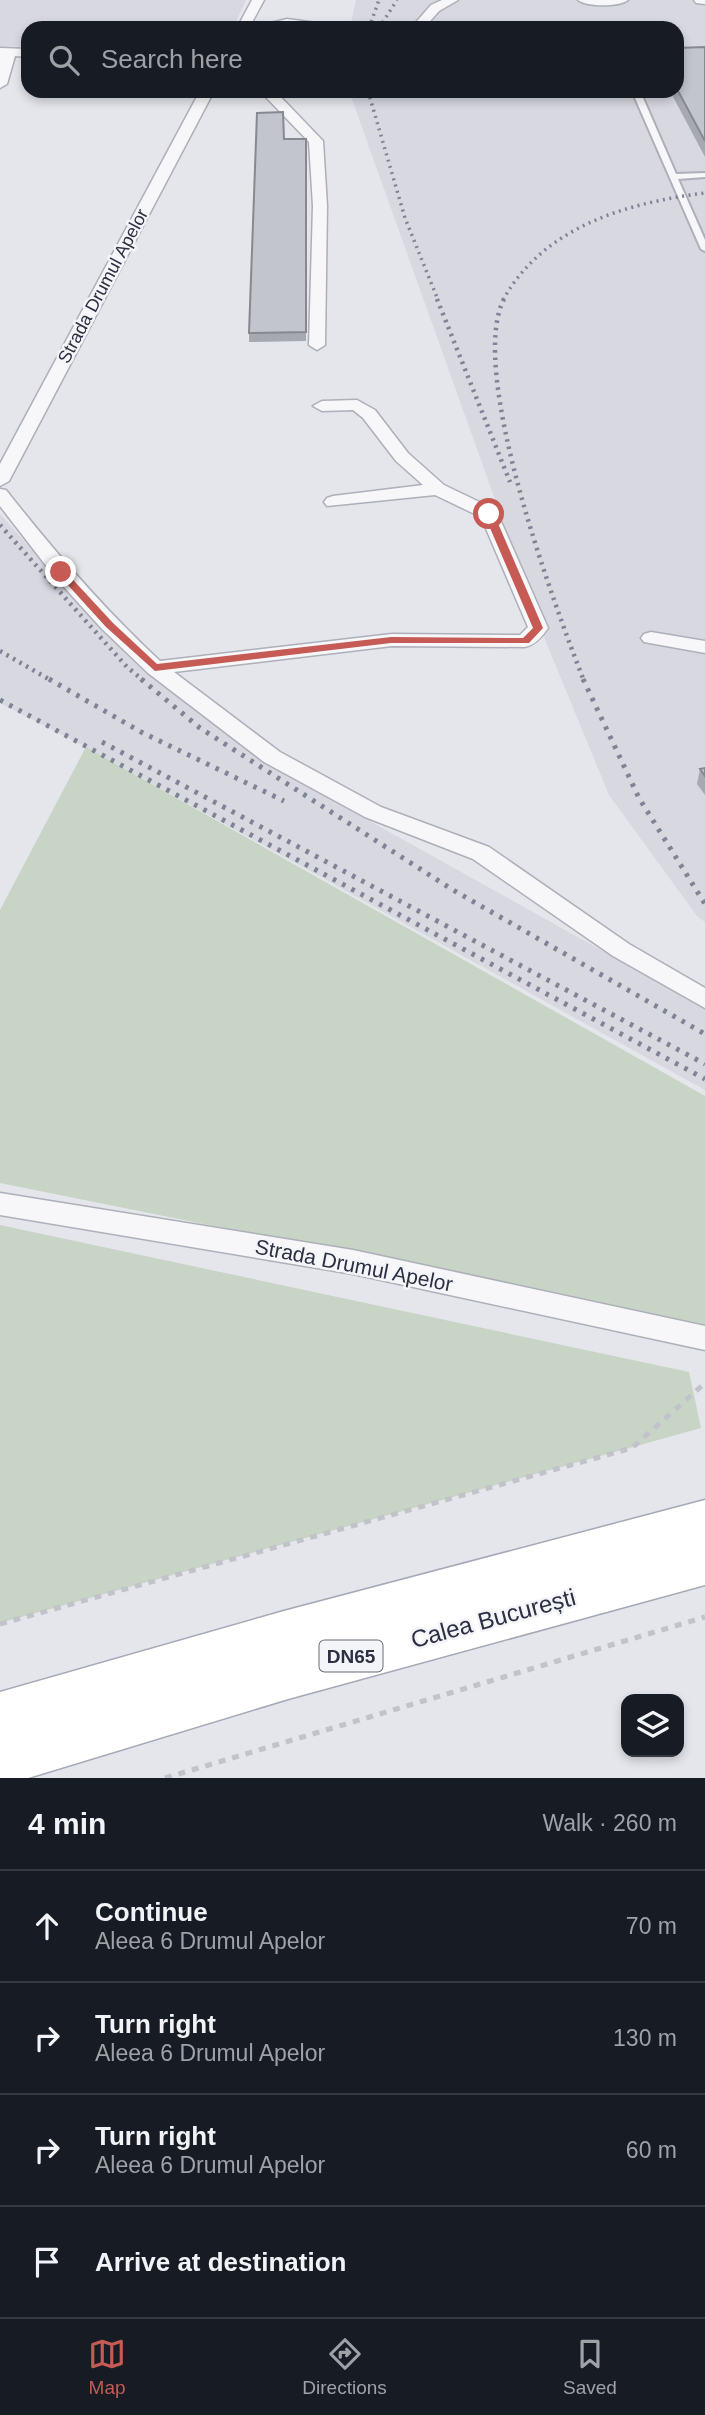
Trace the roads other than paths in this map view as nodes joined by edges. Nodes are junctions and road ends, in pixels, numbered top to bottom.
1 (258, 0) edge
2 (452, 0) edge
3 (584, 0) edge
4 (622, 0) edge
5 (247, 21) edge
6 (423, 21) edge
7 (4, 53) edge
8 (0, 84) edge
9 (203, 98) edge
10 (274, 98) edge
11 (639, 98) edge
12 (705, 175) edge
13 (674, 177) junction
14 (705, 249) edge
15 (317, 345) dead end
16 (322, 406) dead end
17 (0, 481) edge
18 (438, 489) junction
19 (0, 494) edge
20 (332, 502) dead end
21 (651, 638) dead end
22 (705, 647) edge
23 (155, 668) junction
24 (705, 999) edge
25 (0, 1204) edge
26 (705, 1338) edge
27 (705, 1523) edge
28 (705, 1561) edge
29 (0, 1718) edge
30 (0, 1760) edge

1 - 5 street
2 - 6 street
3 - 4 street
7 - 8 street
9 - 17 street, Strada Drumul Apelor
10 - 15 street
11 - 13 lane
12 - 13 lane
13 - 14 lane
16 - 18 street
18 - 20 street
18 - 23 street
19 - 23 street
21 - 22 street
23 - 24 street
25 - 26 street, Strada Drumul Apelor
27 - 29 main road, Calea București / DN65
28 - 30 main road, Calea București / DN65

